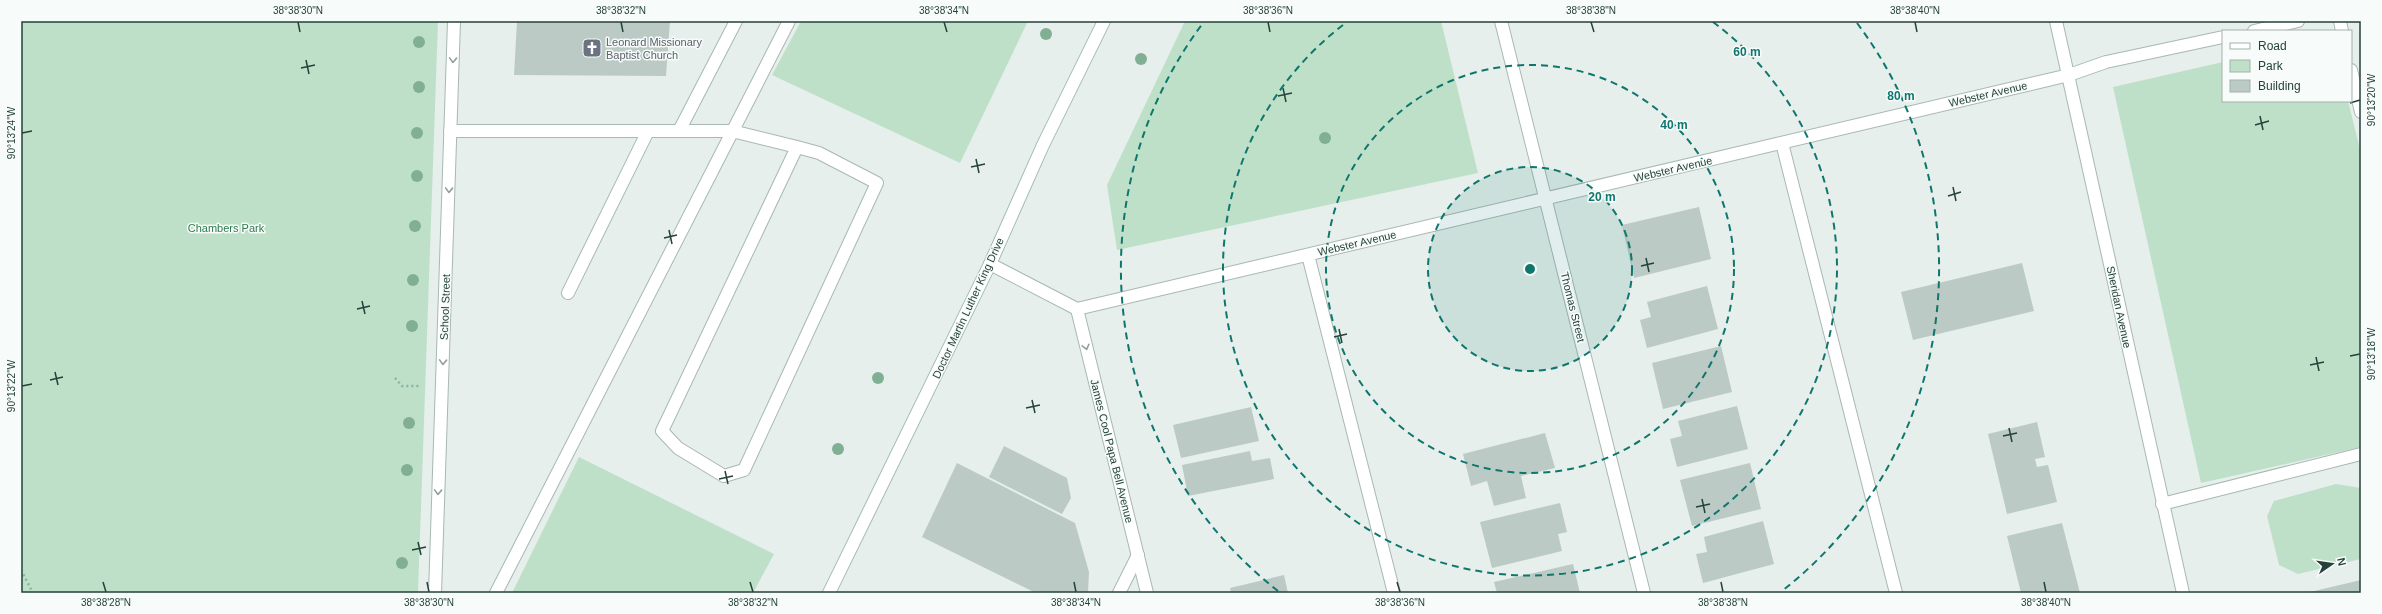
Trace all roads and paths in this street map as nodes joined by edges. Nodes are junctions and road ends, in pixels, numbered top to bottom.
1 (454, 21) edge
2 (736, 21) edge
3 (789, 21) edge
4 (1104, 21) edge
5 (1501, 21) edge
6 (2056, 21) edge
7 (2298, 21) edge
8 (2274, 24) edge
9 (2257, 30) edge
10 (2222, 38) edge
11 (2352, 74) edge
12 (2069, 75) junction
13 (2361, 112) edge
14 (450, 131) junction
15 (648, 131) junction
16 (679, 131) junction
17 (732, 131) junction
18 (1782, 143) junction
19 (796, 147) junction
20 (1546, 199) junction
21 (1308, 255) junction
22 (990, 264) junction
23 (568, 293) dead end
24 (1077, 310) junction
25 (395, 378) dead end
26 (420, 386) dead end
27 (2361, 454) edge
28 (2162, 504) junction
29 (1138, 555) junction
30 (21, 570) edge
31 (33, 593) edge
32 (435, 593) edge
33 (496, 593) edge
34 (829, 593) edge
35 (1119, 593) edge
36 (1147, 593) edge
37 (1394, 593) edge
38 (1644, 593) edge
39 (1896, 593) edge
40 (2183, 593) edge

1 -> 14 street, School Street
2 - 16 street
3 - 17 street
4 - 22 street, Doctor Martin Luther King Drive
5 - 20 street, Thomas Street
6 - 12 street, Sheridan Avenue
7 - 8 street
8 - 9 street
10 - 12 street, Webster Avenue
11 - 13 street
12 - 18 street, Webster Avenue
12 - 28 street, Sheridan Avenue
14 - 15 street
14 -> 32 street, School Street
15 - 16 street
15 - 23 street
16 - 17 street
17 - 19 street
17 - 33 street
18 - 20 street, Webster Avenue
18 - 39 street
19 - 19 street
20 - 21 street, Webster Avenue
20 - 38 street, Thomas Street
21 - 24 street, Webster Avenue
21 - 37 street
22 - 24 street
22 - 34 street, Doctor Martin Luther King Drive
24 -> 29 street, James Cool Papa Bell Avenue
25 - 26 path
27 - 28 street
28 - 40 street, Sheridan Avenue
29 - 35 street
29 - 36 street, James Cool Papa Bell Avenue
30 - 31 path

